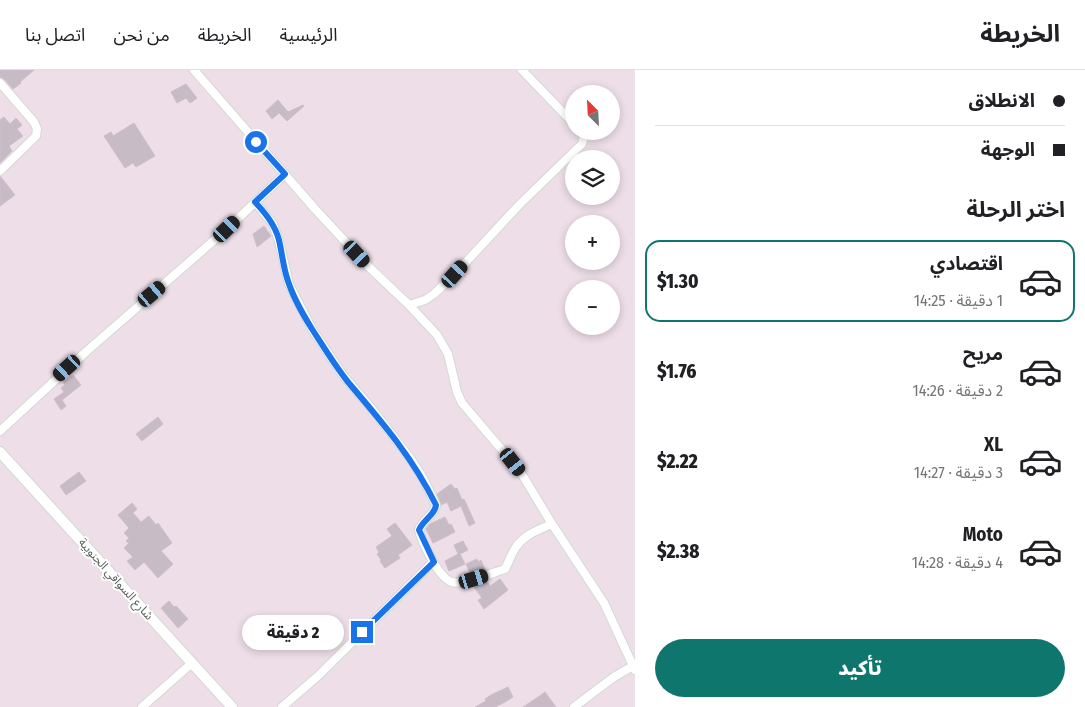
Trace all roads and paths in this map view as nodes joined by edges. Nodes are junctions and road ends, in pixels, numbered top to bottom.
1 (194, 70) edge
2 (522, 70) edge
3 (0, 83) edge
4 (565, 115) edge
5 (583, 140) edge
6 (0, 171) edge
7 (285, 174) junction
8 (255, 202) junction
9 (409, 305) junction
10 (0, 431) edge
11 (0, 452) edge
12 (552, 524) junction
13 (434, 562) junction
14 (192, 663) junction
15 (634, 668) edge
16 (142, 707) edge
17 (232, 707) edge
18 (282, 707) edge
19 (574, 707) edge

1 - 7 street
2 - 4 street
3 - 6 street
5 - 9 street
7 - 8 street
7 - 9 street
8 - 10 street
8 - 13 street
9 - 12 street
11 - 14 street, شارع السواقي الجنوبية
12 - 13 street
12 - 15 street
13 - 18 street
14 - 16 street
14 - 17 street, شارع السواقي الجنوبية
15 - 19 street

